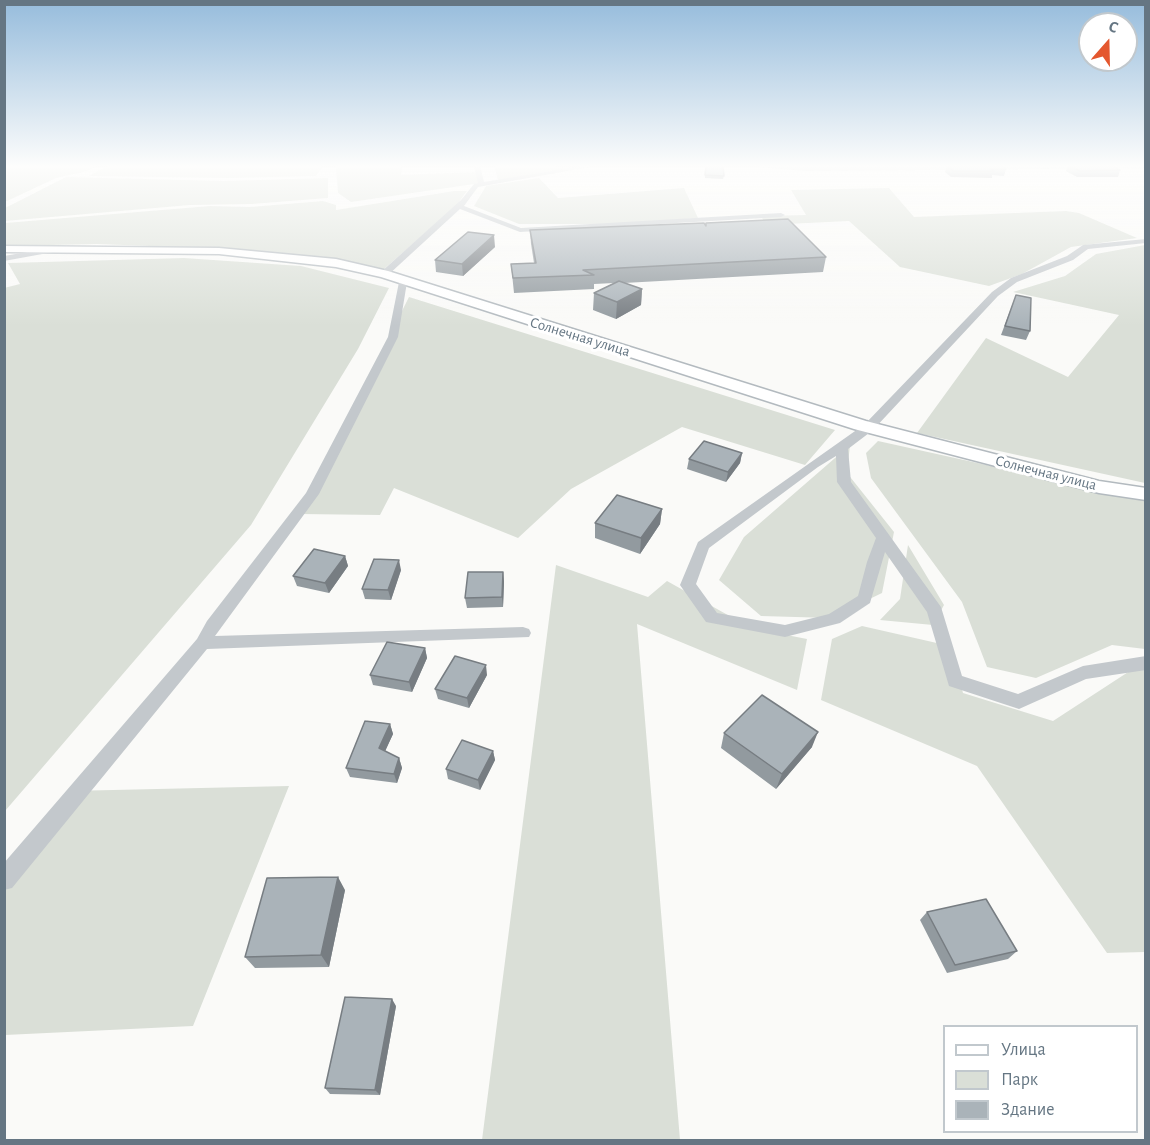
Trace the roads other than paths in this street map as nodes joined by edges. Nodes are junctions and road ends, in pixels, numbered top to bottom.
1 (444, 219) edge
2 (493, 219) edge
3 (704, 219) edge
4 (1146, 241) edge
5 (4, 249) edge
6 (56, 249) junction
7 (4, 259) edge
8 (384, 274) junction
9 (403, 282) junction
10 (868, 428) junction
11 (842, 448) junction
12 (1146, 494) edge
13 (884, 537) junction
14 (523, 633) dead end
15 (203, 643) junction
16 (1146, 663) edge
17 (4, 880) edge

1 - 8 street
2 - 3 street
4 - 10 street
5 - 6 street, Солнечная улица
6 - 7 street
6 - 8 street, Солнечная улица
8 - 9 street, Солнечная улица
9 - 10 street, Солнечная улица
9 - 15 street
10 - 11 street
10 - 12 street, Солнечная улица
11 - 13 street
11 - 13 street
13 - 16 street
14 - 15 street
15 - 17 street

